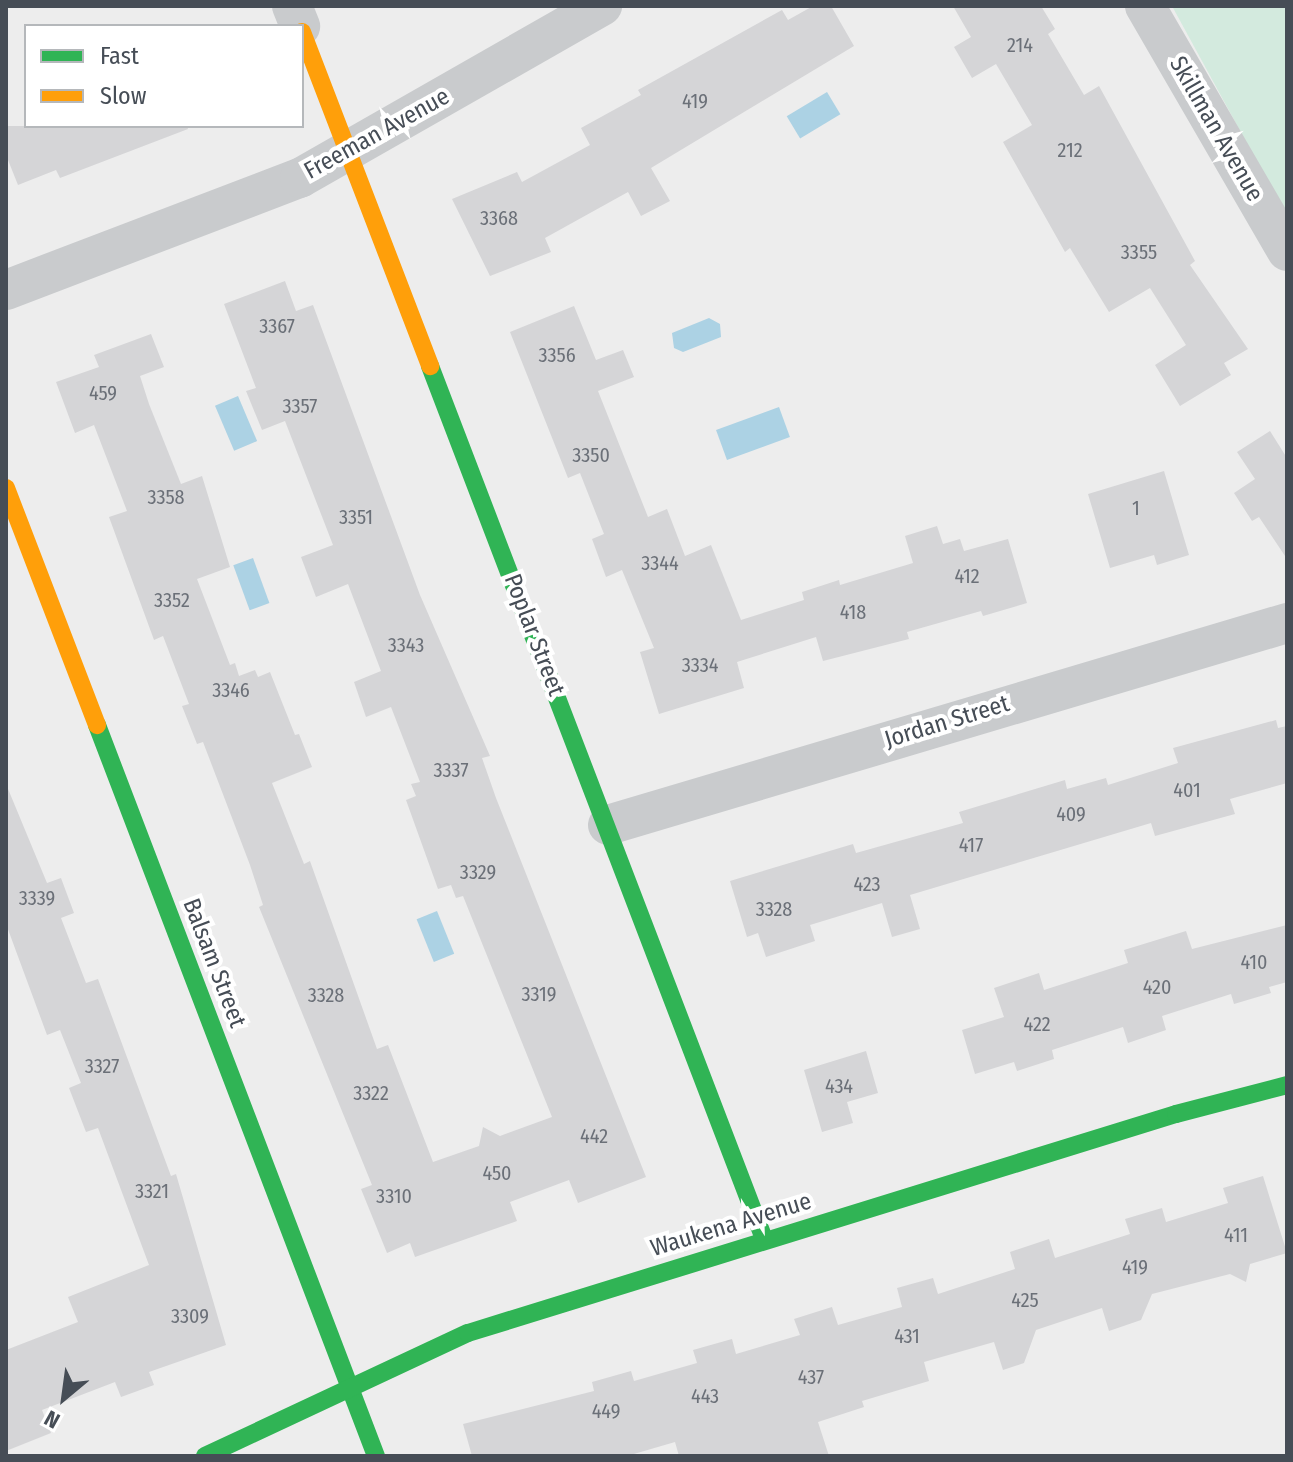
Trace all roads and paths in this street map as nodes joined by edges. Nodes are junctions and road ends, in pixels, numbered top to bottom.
1 (602, 6) edge
2 (1145, 6) edge
3 (304, 37) edge
4 (347, 147) junction
5 (1287, 251) edge
6 (6, 290) edge
7 (6, 488) edge
8 (1287, 623) edge
9 (608, 825) junction
10 (1287, 1085) edge
11 (764, 1239) junction
12 (350, 1387) junction
13 (205, 1456) edge
14 (376, 1456) edge

1 - 4 street, Freeman Avenue
2 - 5 street, Skillman Avenue
3 - 4 street, Poplar Street
4 - 6 street, Freeman Avenue
4 - 9 street, Poplar Street
7 - 12 street, Balsam Street
8 - 9 street, Jordan Street
9 - 11 street, Poplar Street
10 - 11 street, Waukena Avenue
11 - 12 street, Waukena Avenue
12 - 13 street, Waukena Avenue
12 - 14 street, Balsam Street

